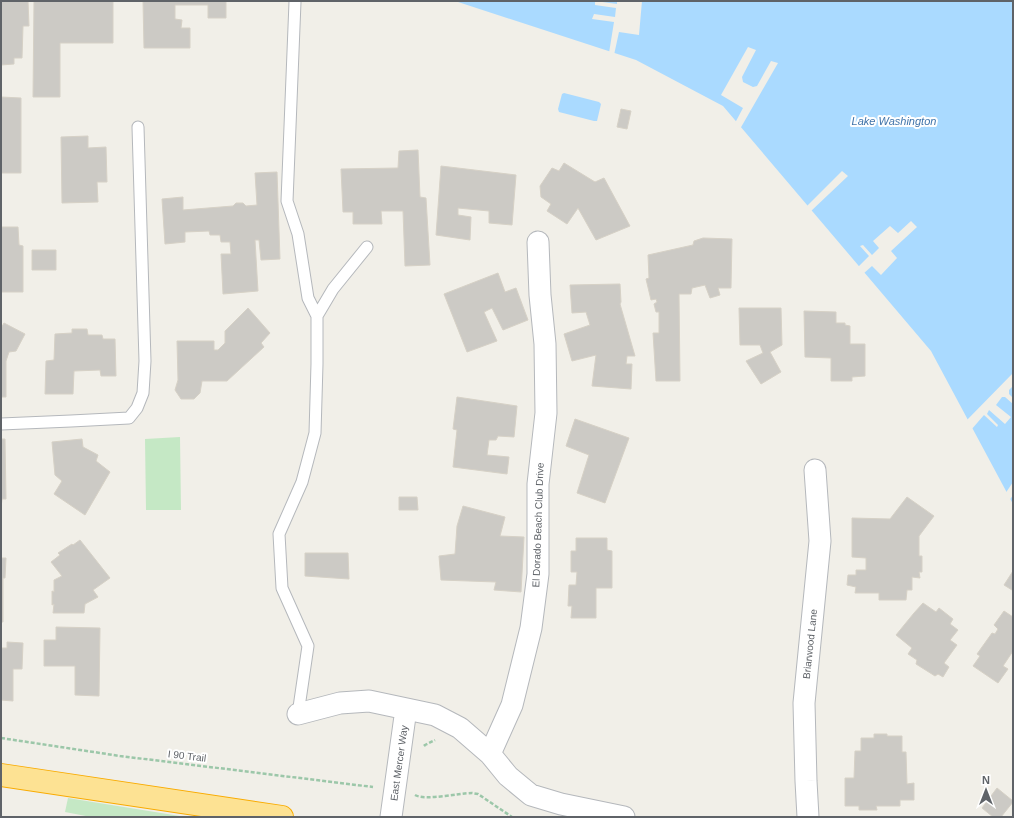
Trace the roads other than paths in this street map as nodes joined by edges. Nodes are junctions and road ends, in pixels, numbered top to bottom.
1 (295, 2) edge
2 (138, 127) dead end
3 (538, 242) dead end
4 (366, 247) dead end
5 (317, 316) junction
6 (1, 424) edge
7 (815, 470) dead end
8 (406, 709) junction
9 (298, 714) joint
10 (490, 754) junction
11 (1, 775) edge
12 (282, 817) edge
13 (391, 817) edge
14 (624, 817) edge
15 (808, 817) edge

1 - 5 lane
2 - 6 lane
3 - 10 street, El Dorado Beach Club Drive
4 - 5 lane
5 - 9 lane
7 - 15 street, Briarwood Lane
8 - 9 street
8 - 10 street
8 - 13 street, East Mercer Way
10 - 14 street
11 - 12 highway

